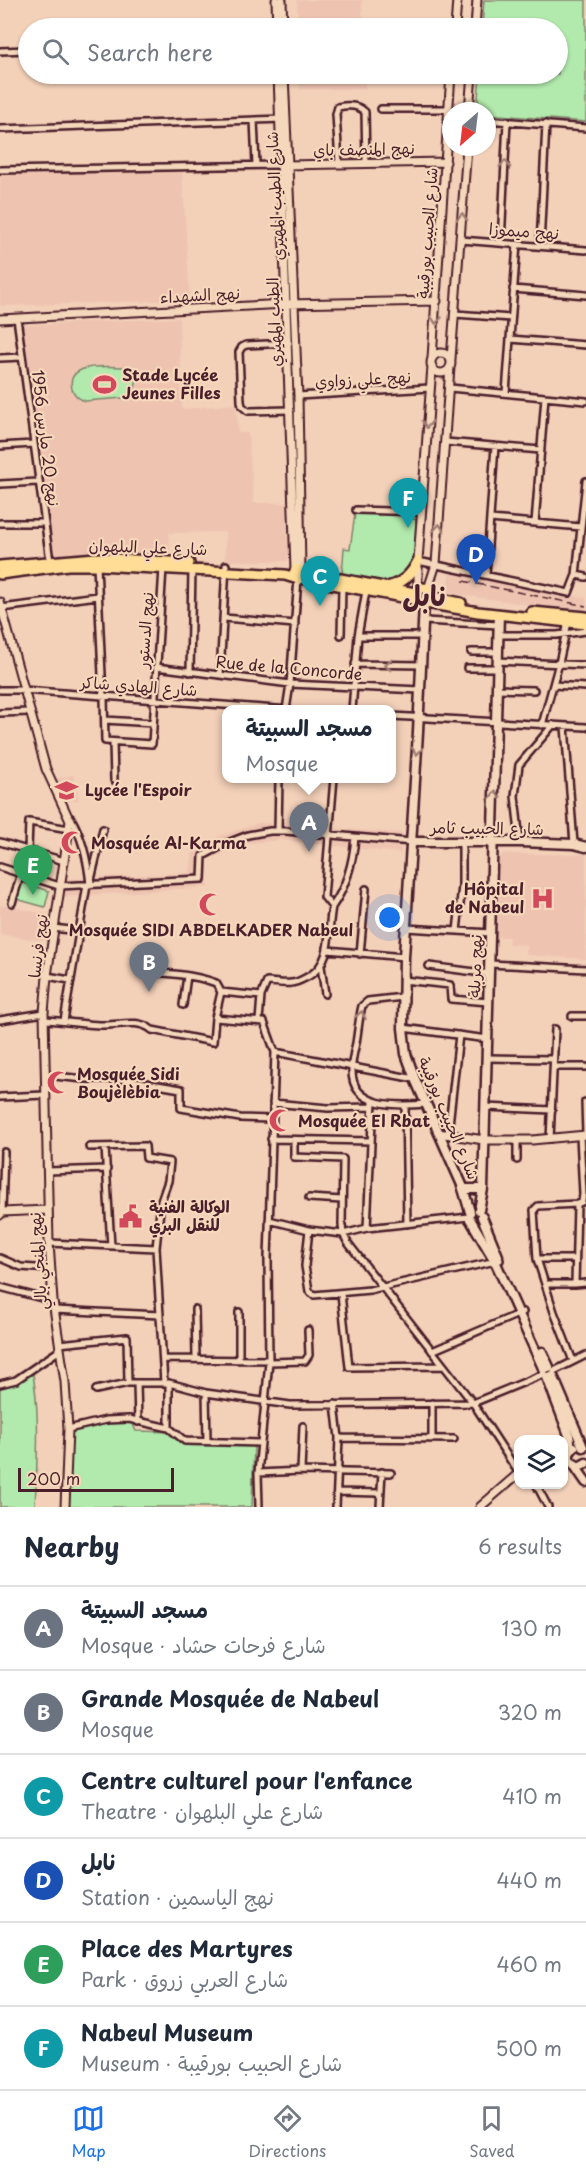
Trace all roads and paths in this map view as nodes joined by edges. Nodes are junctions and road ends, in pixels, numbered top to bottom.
1 (276, 0) edge
2 (282, 0) edge
3 (457, 0) edge
4 (477, 0) edge
5 (277, 18) edge
6 (283, 18) edge
7 (455, 18) edge
8 (476, 18) edge
9 (18, 50) edge
10 (0, 51) edge
11 (279, 84) edge
12 (284, 84) edge
13 (450, 84) edge
14 (471, 84) edge
15 (449, 102) edge
16 (470, 102) edge
17 (381, 109) dead end
18 (442, 109) edge
19 (282, 119) junction
20 (254, 120) junction
21 (496, 120) edge
22 (507, 121) junction
23 (546, 124) junction
24 (586, 128) edge
25 (0, 129) edge
26 (447, 156) edge
27 (466, 156) edge
28 (446, 162) junction
29 (339, 163) junction
30 (366, 163) junction
31 (285, 164) junction
32 (256, 165) junction
33 (0, 170) edge
34 (461, 240) junction
35 (501, 243) junction
36 (517, 244) junction
37 (540, 246) junction
38 (586, 250) edge
39 (513, 290) junction
40 (586, 295) edge
41 (437, 301) junction
42 (290, 304) junction
43 (455, 314) junction
44 (0, 318) edge
45 (17, 318) junction
46 (511, 318) junction
47 (510, 339) junction
48 (289, 344) junction
49 (586, 345) edge
50 (22, 357) junction
51 (0, 358) edge
52 (432, 362) junction
53 (450, 363) junction
54 (430, 388) junction
55 (450, 388) junction
56 (506, 393) junction
57 (298, 396) junction
58 (545, 397) junction
59 (586, 401) edge
60 (291, 410) junction
61 (445, 442) junction
62 (33, 444) junction
63 (0, 446) edge
64 (495, 446) junction
65 (541, 450) junction
66 (586, 481) edge
67 (38, 482) junction
68 (0, 484) edge
69 (585, 492) edge
70 (356, 510) dead end
71 (421, 512) junction
72 (490, 519) junction
73 (0, 523) edge
74 (44, 523) junction
75 (535, 523) junction
76 (581, 527) junction
77 (50, 561) junction
78 (418, 561) junction
79 (97, 564) junction
80 (163, 564) junction
81 (436, 564) junction
82 (0, 566) edge
83 (226, 568) junction
84 (192, 569) junction
85 (0, 574) edge
86 (298, 574) junction
87 (486, 575) junction
88 (576, 575) junction
89 (586, 577) edge
90 (342, 586) junction
91 (382, 587) junction
92 (366, 591) junction
93 (98, 596) junction
94 (423, 597) junction
95 (1, 605) edge
96 (499, 611) junction
97 (586, 617) edge
98 (224, 618) junction
99 (424, 621) junction
100 (568, 622) junction
101 (295, 624) junction
102 (586, 624) edge
103 (499, 625) junction
104 (586, 631) edge
105 (565, 634) junction
106 (341, 635) dead end
107 (498, 635) junction
108 (358, 636) junction
109 (423, 636) junction
110 (471, 652) dead end
111 (497, 660) junction
112 (560, 663) junction
113 (355, 664) junction
114 (421, 665) junction
115 (586, 665) edge
116 (156, 667) junction
117 (467, 668) dead end
118 (190, 672) junction
119 (220, 675) junction
120 (290, 684) junction
121 (553, 686) junction
122 (586, 687) edge
123 (353, 688) junction
124 (496, 689) junction
125 (0, 690) edge
126 (23, 690) junction
127 (420, 690) junction
128 (534, 690) dead end
129 (104, 697) junction
130 (154, 701) junction
131 (222, 705) edge
132 (287, 705) edge
133 (352, 705) edge
134 (30, 712) junction
135 (0, 713) edge
136 (396, 716) edge
137 (419, 718) junction
138 (105, 720) junction
139 (153, 723) junction
140 (496, 723) junction
141 (542, 725) junction
142 (553, 725) junction
143 (565, 726) junction
144 (586, 727) edge
145 (113, 742) junction
146 (114, 780) dead end
147 (279, 783) edge
148 (334, 783) edge
149 (67, 812) junction
150 (103, 828) dead end
151 (69, 829) junction
152 (278, 831) junction
153 (330, 834) junction
154 (355, 837) junction
155 (586, 840) edge
156 (0, 842) edge
157 (412, 842) junction
158 (520, 842) junction
159 (462, 843) junction
160 (494, 843) junction
161 (574, 843) junction
162 (586, 847) edge
163 (28, 850) junction
164 (64, 861) junction
165 (0, 867) edge
166 (21, 874) junction
167 (89, 884) junction
168 (59, 886) junction
169 (366, 889) dead end
170 (12, 903) dead end
171 (332, 907) junction
172 (53, 928) junction
173 (406, 928) junction
174 (458, 931) junction
175 (79, 932) junction
176 (491, 933) junction
177 (328, 950) junction
178 (360, 954) junction
179 (404, 957) junction
180 (490, 964) junction
181 (321, 966) junction
182 (429, 966) dead end
183 (586, 969) edge
184 (140, 972) dead end
185 (490, 974) junction
186 (46, 976) junction
187 (187, 976) junction
188 (70, 980) junction
189 (403, 980) junction
190 (220, 992) junction
191 (325, 994) dead end
192 (261, 996) junction
193 (403, 997) junction
194 (489, 1002) junction
195 (183, 1005) dead end
196 (44, 1016) junction
197 (572, 1016) dead end
198 (586, 1016) edge
199 (215, 1018) junction
200 (0, 1020) edge
201 (259, 1020) junction
202 (63, 1021) junction
203 (403, 1028) junction
204 (555, 1029) dead end
205 (459, 1035) junction
206 (488, 1039) junction
207 (275, 1052) junction
208 (488, 1058) junction
209 (554, 1059) junction
210 (352, 1067) junction
211 (554, 1067) junction
212 (586, 1067) edge
213 (45, 1075) junction
214 (415, 1079) junction
215 (45, 1095) junction
216 (0, 1097) edge
217 (585, 1102) edge
218 (273, 1103) junction
219 (373, 1104) junction
220 (426, 1104) junction
221 (405, 1106) junction
222 (486, 1107) junction
223 (552, 1110) junction
224 (272, 1119) junction
225 (438, 1133) junction
226 (448, 1134) junction
227 (584, 1136) edge
228 (271, 1139) junction
229 (550, 1139) junction
230 (294, 1140) junction
231 (484, 1140) junction
232 (517, 1140) junction
233 (371, 1142) junction
234 (89, 1147) dead end
235 (105, 1147) junction
236 (4, 1152) dead end
237 (517, 1160) dead end
238 (107, 1169) junction
239 (47, 1171) junction
240 (483, 1189) junction
241 (463, 1190) junction
242 (309, 1198) dead end
243 (342, 1200) junction
244 (577, 1204) junction
245 (47, 1210) junction
246 (1, 1213) edge
247 (480, 1214) junction
248 (470, 1216) junction
249 (269, 1220) junction
250 (407, 1224) junction
251 (368, 1228) junction
252 (309, 1230) junction
253 (343, 1234) junction
254 (49, 1243) junction
255 (111, 1246) junction
256 (156, 1248) junction
257 (0, 1258) edge
258 (537, 1259) junction
259 (575, 1259) junction
260 (497, 1260) junction
261 (51, 1269) junction
262 (545, 1284) junction
263 (575, 1284) junction
264 (586, 1284) edge
265 (382, 1286) junction
266 (0, 1287) edge
267 (341, 1294) junction
268 (53, 1302) junction
269 (195, 1309) dead end
270 (54, 1310) junction
271 (240, 1312) dead end
272 (521, 1313) junction
273 (160, 1316) junction
274 (308, 1330) dead end
275 (60, 1347) junction
276 (432, 1351) junction
277 (586, 1355) edge
278 (163, 1359) junction
279 (196, 1359) junction
280 (239, 1359) junction
281 (269, 1361) junction
282 (573, 1361) junction
283 (444, 1366) junction
284 (549, 1372) junction
285 (128, 1383) junction
286 (137, 1383) junction
287 (166, 1383) junction
288 (0, 1384) edge
289 (96, 1390) dead end
290 (206, 1393) junction
291 (266, 1402) junction
292 (432, 1403) junction
293 (473, 1403) junction
294 (335, 1404) junction
295 (138, 1422) junction
296 (303, 1426) dead end
297 (168, 1428) junction
298 (68, 1429) junction
299 (568, 1435) edge
300 (339, 1437) junction
301 (432, 1439) junction
302 (454, 1439) dead end
303 (207, 1442) junction
304 (261, 1443) junction
305 (585, 1449) edge
306 (568, 1452) edge
307 (586, 1463) edge
308 (514, 1465) edge
309 (570, 1465) edge
310 (301, 1472) junction
311 (338, 1472) junction
312 (382, 1472) junction
313 (258, 1473) junction
314 (391, 1473) dead end
315 (514, 1477) edge
316 (586, 1482) edge
317 (538, 1489) edge
318 (337, 1492) junction
319 (380, 1493) junction
320 (65, 1507) edge
321 (259, 1507) edge
322 (336, 1507) edge
323 (380, 1507) edge
324 (480, 1507) edge
325 (548, 1507) edge

1 - 5 street
2 - 6 street
3 - 7 street
4 - 8 street
9 - 10 street
11 - 19 street
12 - 19 street, شارع الطيب المهيري
13 - 15 street, شارع الحبيب بورقيبة
14 - 16 street
17 - 18 street
19 - 20 street
19 - 31 street, شارع الطيب المهيري
20 - 25 street
20 - 32 street
21 - 22 street
22 - 23 street
35 -> 22 street
23 - 24 street
23 - 37 street
26 - 28 street, شارع الحبيب بورقيبة
34 -> 27 street, شارع الحبيب بورقيبة
28 - 30 street, نهج المنصف باي
28 - 41 street, شارع الحبيب بورقيبة
29 - 30 street, نهج المنصف باي
29 - 30 street
29 - 31 street, نهج المنصف باي
31 - 32 street
31 - 42 street, شارع الطيب المهيري
32 - 33 street
34 - 35 street, نهج ميموزا
34 - 43 street, شارع الحبيب بورقيبة
35 - 36 street, نهج ميموزا
36 - 37 street, نهج ميموزا
36 - 39 street
37 - 38 street, نهج ميموزا
39 - 40 street
39 - 46 street
41 - 42 street, نهج الشهداء
41 -> 52 street, شارع الحبيب بورقيبة
42 - 45 street, نهج الشهداء
42 - 48 street, الطيب المهيري
42 - 57 street, شارع الطيب المهيري
43 - 46 street
43 - 53 street, شارع الحبيب بورقيبة
44 - 45 street, نهج الشهداء
45 - 50 street, نهج 20 مارس 1956
46 - 47 street
47 - 49 street
47 - 56 street
48 - 60 street, الطيب المهيري
48 - 60 street
50 - 51 street
50 - 62 street, نهج 20 مارس 1956
52 - 53 street
52 - 53 street
52 - 54 street, شارع الحبيب بورقيبة
53 - 55 street, شارع الحبيب بورقيبة
54 - 57 street, نهج علي زواوي
54 -> 71 street, شارع الحبيب بورقيبة
55 - 56 street
55 - 61 street, شارع الحبيب بورقيبة
56 - 58 street
57 - 86 street, شارع الطيب المهيري
58 - 59 street
58 - 65 street
60 - 86 street, الطيب المهيري
61 - 64 street
81 -> 61 street, شارع الحبيب بورقيبة
62 - 63 street
62 - 67 street, نهج 20 مارس 1956
64 - 65 street
64 - 72 street
65 - 75 street
66 - 69 street
67 - 68 street
67 - 74 street, نهج 20 مارس 1956
69 - 76 street
70 - 71 street
71 - 78 street, شارع الحبيب بورقيبة
72 - 75 street
72 - 87 street
73 - 74 street
74 - 77 street, نهج 20 مارس 1956
75 - 76 street
76 - 88 street
77 - 80 main road, شارع علي البلهوان
77 - 82 main road, شارع علي البلهوان
78 - 81 street
78 - 91 main road
78 - 94 street, شارع الحبيب بورقيبة
79 - 80 main road, شارع علي البلهوان
79 - 85 main road, شارع علي البلهوان
79 - 93 street
80 - 83 main road, شارع علي البلهوان
80 - 84 main road, شارع علي البلهوان
80 - 116 street, نهج الدستور
81 - 87 street
81 - 94 street, شارع الحبيب بورقيبة
83 - 84 main road, شارع علي البلهوان
83 - 86 main road, شارع علي البلهوان
83 - 98 street
84 - 118 street
86 - 90 main road, شارع علي البلهوان
86 - 91 main road, شارع علي البلهوان
86 - 101 street
87 - 88 street
88 - 89 street
90 - 92 main road, شارع علي البلهوان
90 - 106 street
91 - 94 main road, شارع علي البلهوان
92 - 94 main road, شارع علي البلهوان
92 - 108 street
93 - 95 street
93 - 129 street
94 - 96 main road
94 - 99 main road, شارع الحبيب بورقيبة
95 - 126 street
96 - 97 main road
96 - 100 main road
96 - 103 main road, نهج مربلة
98 - 101 street
98 - 119 street
99 - 103 street
99 - 109 main road, شارع الحبيب بورقيبة
100 - 102 main road
100 - 105 street
101 - 120 street
103 - 107 main road, نهج مربلة
104 - 105 street
105 - 107 street
105 - 112 street
107 - 111 main road, نهج مربلة
108 - 109 street
108 - 113 street
109 - 114 main road, شارع الحبيب بورقيبة
110 - 111 street
111 - 112 street
111 - 117 street
111 - 124 main road, نهج مربلة
112 - 115 street
112 - 121 street
114 -> 113 street
113 - 123 street
114 - 127 main road, شارع الحبيب بورقيبة
116 - 118 street, Rue de la Concorde
116 - 130 street, نهج الدستور
118 - 119 street, Rue de la Concorde
119 - 120 street, Rue de la Concorde
120 - 123 street, Rue de la Concorde
120 - 132 street
121 - 122 street
121 - 141 street
123 - 127 street, Rue de la Concorde
123 - 133 street
124 - 128 street
124 - 140 main road, نهج مربلة
125 - 126 street, شارع الهادي شاكر
126 - 129 street, شارع الهادي شاكر
126 - 134 street
127 - 137 main road, شارع الحبيب بورقيبة
129 - 130 street, شارع الهادي شاكر
129 - 138 street
130 - 131 street, شارع الهادي شاكر
130 - 139 street, نهج الدستور
134 - 135 street
134 - 149 street
136 - 137 street
137 - 140 street
137 -> 157 main road, شارع الحبيب بورقيبة
138 - 139 street
138 - 145 street
139 - 145 street
140 - 141 street
160 -> 140 main road, نهج مربلة
141 - 142 street
142 - 143 street
142 - 158 street
143 - 144 street
143 - 161 street
145 - 146 street
147 - 152 street
148 - 153 street
149 - 151 street, نهج فرنسا
149 - 167 street
150 - 167 street
151 - 163 street
151 - 164 street, نهج فرنسا
152 - 153 street
152 - 167 street
153 - 154 street
153 - 171 street
154 - 157 street
154 - 171 street
155 - 161 main road, شارع الحبيب ثامر
156 - 163 street
157 - 159 main road, شارع الحبيب ثامر
157 - 173 main road, شارع الحبيب بورقيبة
158 - 160 main road, شارع الحبيب ثامر
158 - 161 main road, شارع الحبيب ثامر
159 - 160 main road, شارع الحبيب ثامر
159 - 174 street
160 - 176 main road, نهج مربلة
161 - 162 main road, شارع الحبيب ثامر
163 - 164 street
163 - 166 street
164 - 168 street, نهج فرنسا
165 - 166 street
166 - 168 street
166 - 170 street
167 - 168 street
167 - 175 street
168 - 172 street, نهج فرنسا
169 - 178 street
171 - 177 street
172 - 175 street
172 - 186 street, نهج فرنسا
173 - 174 street
173 - 179 main road, شارع الحبيب بورقيبة
174 - 176 street
175 - 188 street
176 - 180 main road, نهج مربلة
177 - 178 street
177 - 181 street
178 - 179 street
179 - 189 main road, شارع الحبيب بورقيبة
180 - 183 street
180 - 185 main road, نهج مربلة
181 - 191 street
181 - 192 street
182 - 185 street
184 - 187 street
185 - 194 main road, نهج مربلة
186 - 188 street
186 - 196 street, نهج فرنسا
187 - 190 street
187 - 195 street
188 - 202 street
189 - 193 main road, شارع الحبيب بورقيبة
189 - 194 street
190 - 192 street
190 - 199 street
192 - 201 street
193 - 203 main road, شارع الحبيب بورقيبة
210 -> 193 street
194 - 206 main road, نهج مربلة
196 - 200 street
196 - 202 street
196 - 213 street, نهج المنجي بالي
197 - 198 street
199 - 201 street
199 - 202 street
201 - 207 street
203 - 205 street
203 - 214 main road, شارع الحبيب بورقيبة
204 - 209 street
205 - 206 street
205 - 226 street
206 - 208 main road, نهج مربلة
207 - 210 street
207 - 218 street
208 - 209 street
208 - 222 main road, نهج مربلة
209 - 211 street
210 - 214 street
210 - 219 street
211 - 212 street
211 - 223 street
213 - 215 street, نهج المنجي بالي
213 - 224 street
214 - 220 main road, شارع الحبيب بورقيبة
215 - 216 street
215 - 239 street, نهج المنجي بالي
217 - 227 street
218 - 219 street
218 - 224 street
219 - 221 street
219 - 233 street
220 - 221 street
220 - 225 main road, شارع الحبيب بورقيبة
221 - 250 street
222 - 223 street
222 - 231 main road, نهج مربلة
223 - 229 street
224 - 228 street
225 - 226 street
225 - 241 main road, شارع الحبيب بورقيبة
226 - 231 street
227 - 229 street
227 - 244 street
228 - 230 street
228 - 249 street
229 - 232 street
230 - 233 street
230 - 243 street
231 - 232 street
231 - 240 main road, نهج مربلة
232 - 237 street
233 - 251 street
234 - 235 street
235 - 238 street
235 - 256 street
236 - 246 street
238 - 239 street
238 - 255 street
239 - 245 street, نهج المنجي بالي
240 - 241 main road
240 - 247 main road, نهج مربلة
241 - 248 main road, شارع الحبيب بورقيبة
242 - 243 street
243 - 253 street
244 - 258 street
244 - 259 street
245 - 246 street
245 - 254 street, نهج المنجي بالي
247 - 248 main road
247 - 260 main road
248 - 250 street
248 - 260 main road, شارع الحبيب بورقيبة
249 - 252 street
249 - 281 street
250 - 251 street
251 - 253 street
252 - 253 street
252 - 267 street
253 - 265 street
254 - 255 street
254 - 261 street, نهج المنجي بالي
255 - 256 street
256 - 273 street
257 - 261 street
258 - 259 street
258 - 262 street
259 - 263 street
260 - 265 street
260 - 272 main road
261 - 268 street, نهج المنجي بالي
262 - 263 street
262 - 282 street
263 - 264 street
265 - 267 street
265 - 276 street
266 - 268 street
267 - 283 street
268 - 270 street, نهج المنجي بالي
269 - 279 street
270 - 273 street
270 - 275 street, نهج المنجي بالي
271 - 280 street
272 - 276 street
272 - 284 main road
273 - 278 street
274 - 281 street
275 - 285 street
275 - 288 street
275 - 298 street, نهج المنجي بالي
276 - 283 street
277 - 282 street
278 - 279 street
278 - 287 street
279 - 280 street
280 - 281 street
281 - 291 street
282 - 284 street
283 - 293 street
284 - 293 street
284 - 299 main road
284 - 305 main road
285 - 286 street
285 - 289 street
286 - 287 street
286 - 295 street
287 - 290 street
287 - 297 street
290 - 291 street
290 - 303 street
291 - 294 street
291 - 304 street
292 - 293 street
292 - 294 street
292 - 301 street
293 - 308 street
294 - 300 street
295 - 297 street
295 - 298 street
296 - 310 street
297 - 303 street
298 - 320 street, نهج المنجي بالي
300 - 301 street
300 - 311 street
301 - 302 street
303 - 304 street
304 - 313 street
305 - 306 main road
307 - 309 main road
309 - 316 main road
310 - 311 street
310 - 313 street
311 - 312 street
311 - 318 street
312 - 314 street
312 - 319 street
313 - 321 street
315 - 324 street
317 - 325 street
318 - 319 street
318 - 322 street
319 - 323 street

